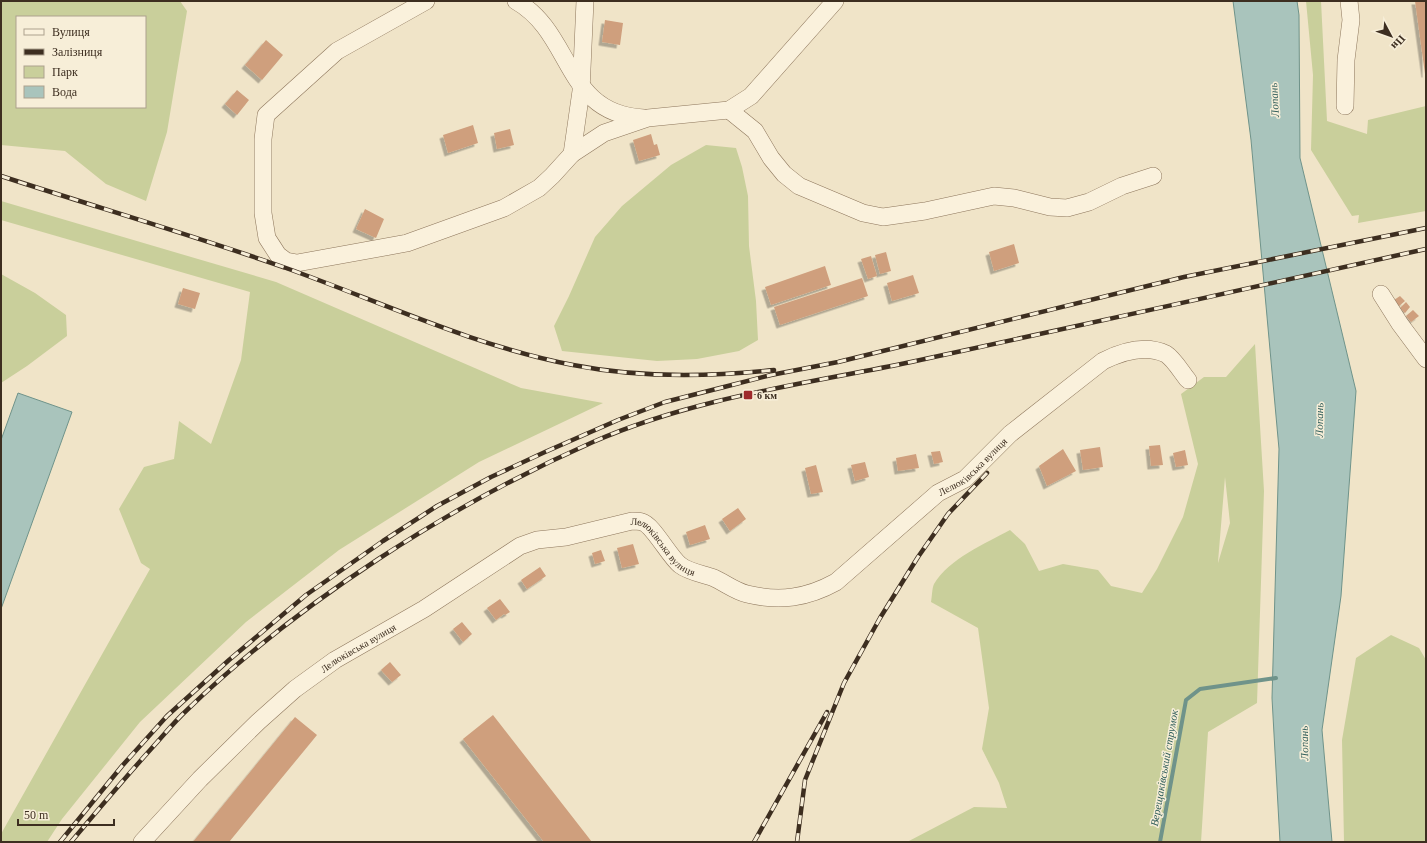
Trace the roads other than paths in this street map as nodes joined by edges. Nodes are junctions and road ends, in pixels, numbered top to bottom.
1 (426, 1) edge
2 (516, 1) edge
3 (585, 1) edge
4 (835, 1) edge
5 (1349, 1) edge
6 (581, 87) junction
7 (1345, 106) dead end
8 (729, 110) junction
9 (648, 118) junction
10 (572, 154) junction
11 (1153, 176) dead end
12 (1381, 294) dead end
13 (1426, 359) edge
14 (1188, 380) dead end
15 (142, 842) edge

1 - 10 street
2 - 6 street
3 - 6 street
4 - 8 street
5 - 7 street
6 - 9 street
6 - 10 street
8 - 9 street
8 - 11 street
9 - 10 street
12 - 13 street
14 - 15 street, Лелюківська вулиця

